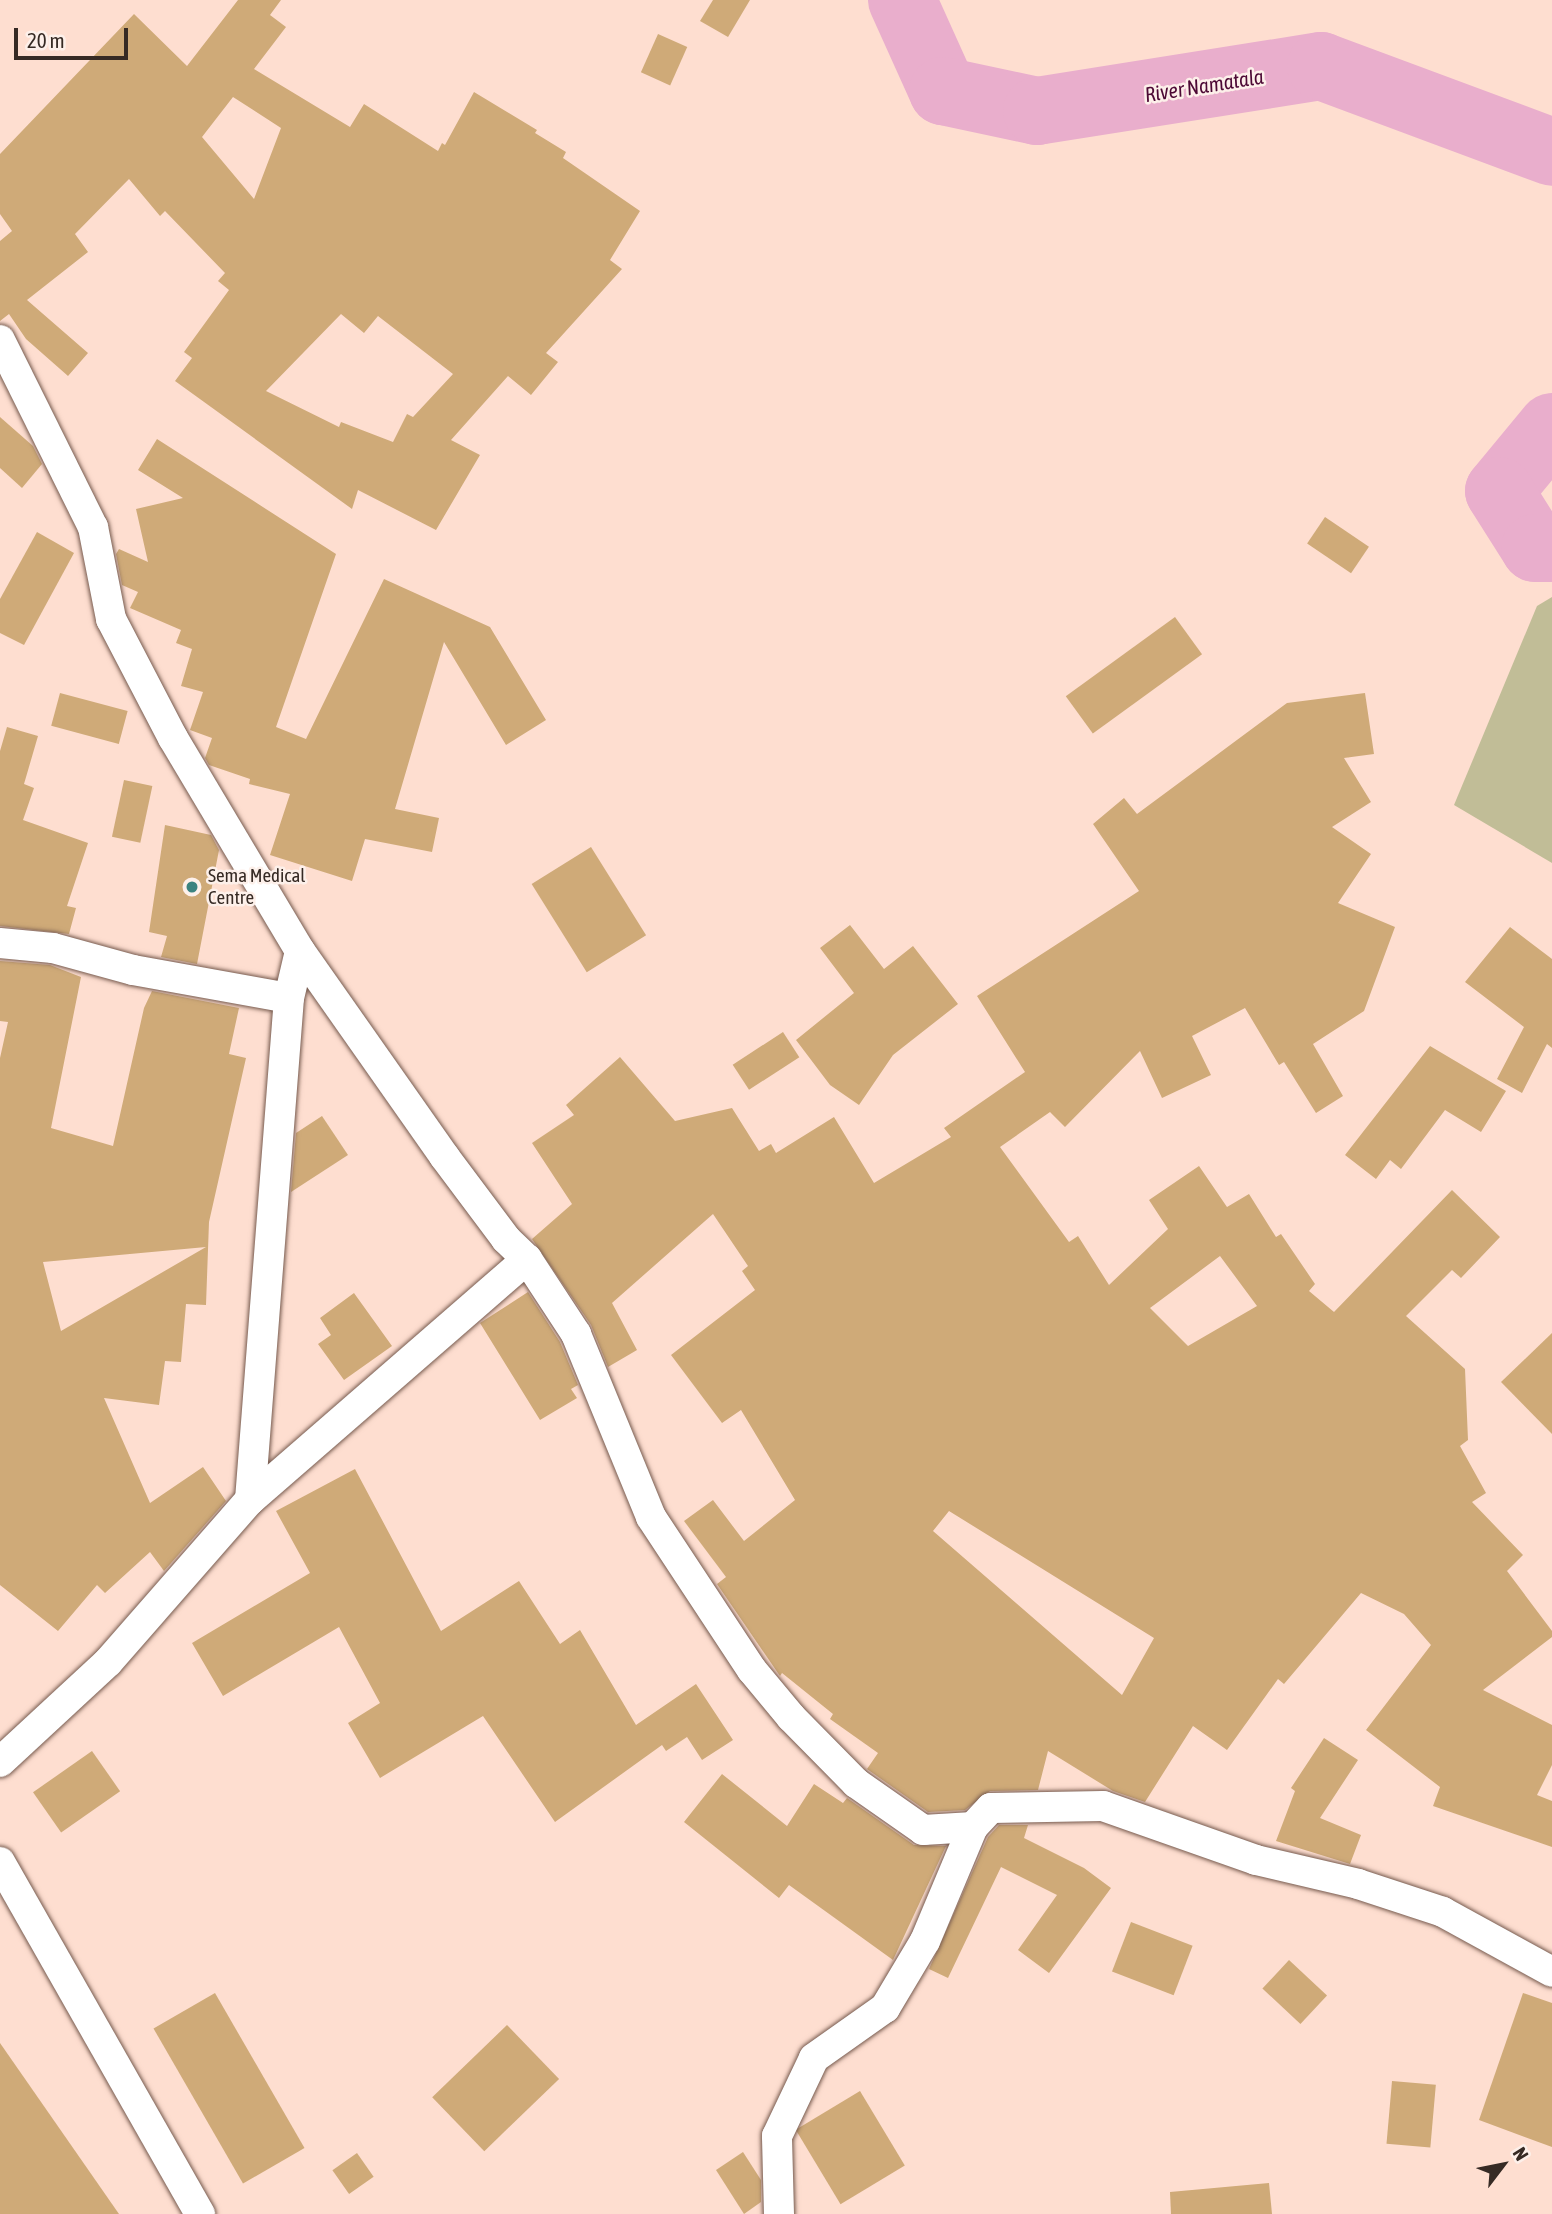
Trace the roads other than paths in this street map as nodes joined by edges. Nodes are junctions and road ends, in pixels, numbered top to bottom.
1 (0, 340) edge
2 (0, 943) edge
3 (300, 951) junction
4 (289, 998) junction
5 (527, 1259) junction
6 (250, 1500) junction
7 (0, 1762) edge
8 (974, 1827) junction
9 (0, 1862) edge
10 (1552, 1972) edge
11 (200, 2214) edge
12 (779, 2214) edge

1 - 3 street
2 - 4 street
3 - 4 street
3 - 5 street
4 - 6 street
5 - 6 street
5 - 8 street
6 - 7 street
8 - 10 street
8 - 12 street
9 - 11 street

